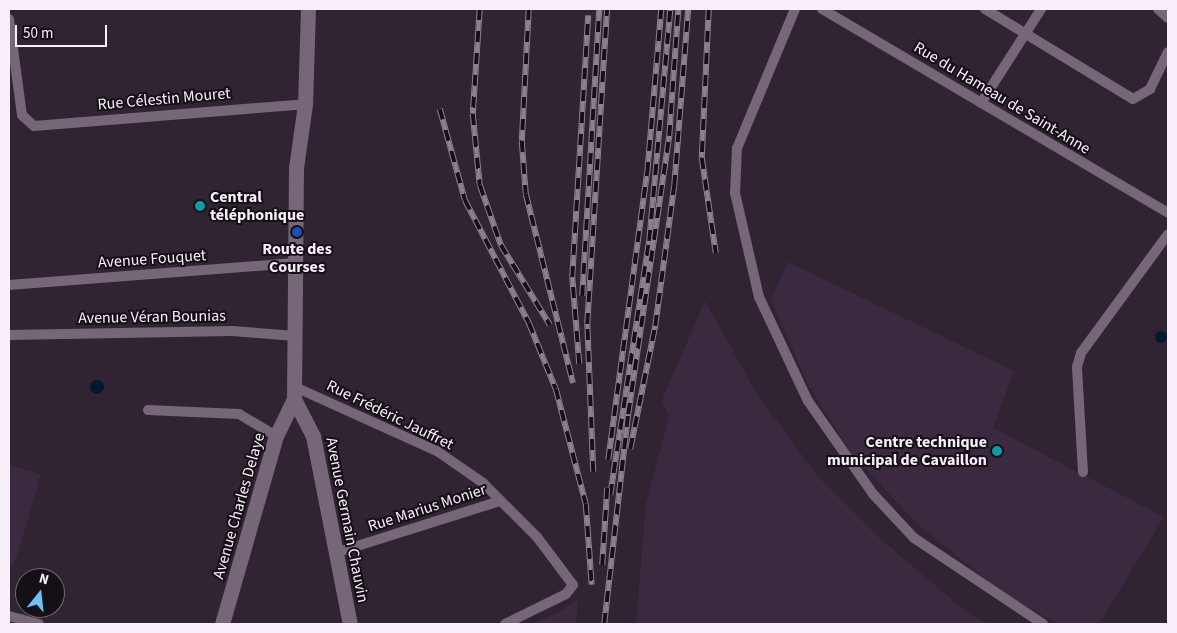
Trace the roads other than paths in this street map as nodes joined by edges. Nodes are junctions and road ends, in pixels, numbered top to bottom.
1 (308, 9) edge
2 (795, 9) edge
3 (822, 9) edge
4 (985, 9) edge
5 (1041, 9) edge
6 (1158, 9) edge
7 (1168, 18) edge
8 (9, 19) edge
9 (1024, 34) junction
10 (1168, 52) edge
11 (981, 103) junction
12 (305, 104) junction
13 (1168, 213) edge
14 (1168, 234) edge
15 (297, 263) junction
16 (9, 286) edge
17 (9, 335) edge
18 (296, 336) junction
19 (295, 393) junction
20 (148, 410) dead end
21 (306, 424) junction
22 (278, 430) junction
23 (1083, 472) dead end
24 (500, 501) junction
25 (335, 553) junction
26 (9, 616) edge
27 (39, 624) edge
28 (222, 624) edge
29 (350, 624) edge
30 (505, 624) edge
31 (1042, 624) edge

1 - 12 street
2 - 31 street
3 - 11 street, Rue du Hameau de Saint-Anne
4 - 9 street
5 - 9 street
6 - 7 street
8 - 12 street, Rue Célestin Mouret
9 - 10 street
9 - 11 street
11 - 13 street, Rue du Hameau de Saint-Anne
12 - 15 street
14 - 23 street
15 - 16 street, Avenue Fouquet
15 - 18 street
17 - 18 street, Avenue Véran Bounias
18 - 19 street
19 - 21 street, Avenue Germain Chauvin
19 - 22 street, Avenue Charles Delaye
19 - 24 street, Rue Frédéric Jauffret
20 - 22 street
21 - 22 street, Avenue Germain Chauvin
21 - 25 street, Avenue Germain Chauvin
22 - 28 street, Avenue Charles Delaye
24 - 25 street, Rue Marius Monier
24 - 30 street, Rue Frédéric Jauffret
25 - 29 street, Avenue Germain Chauvin
26 - 27 street

